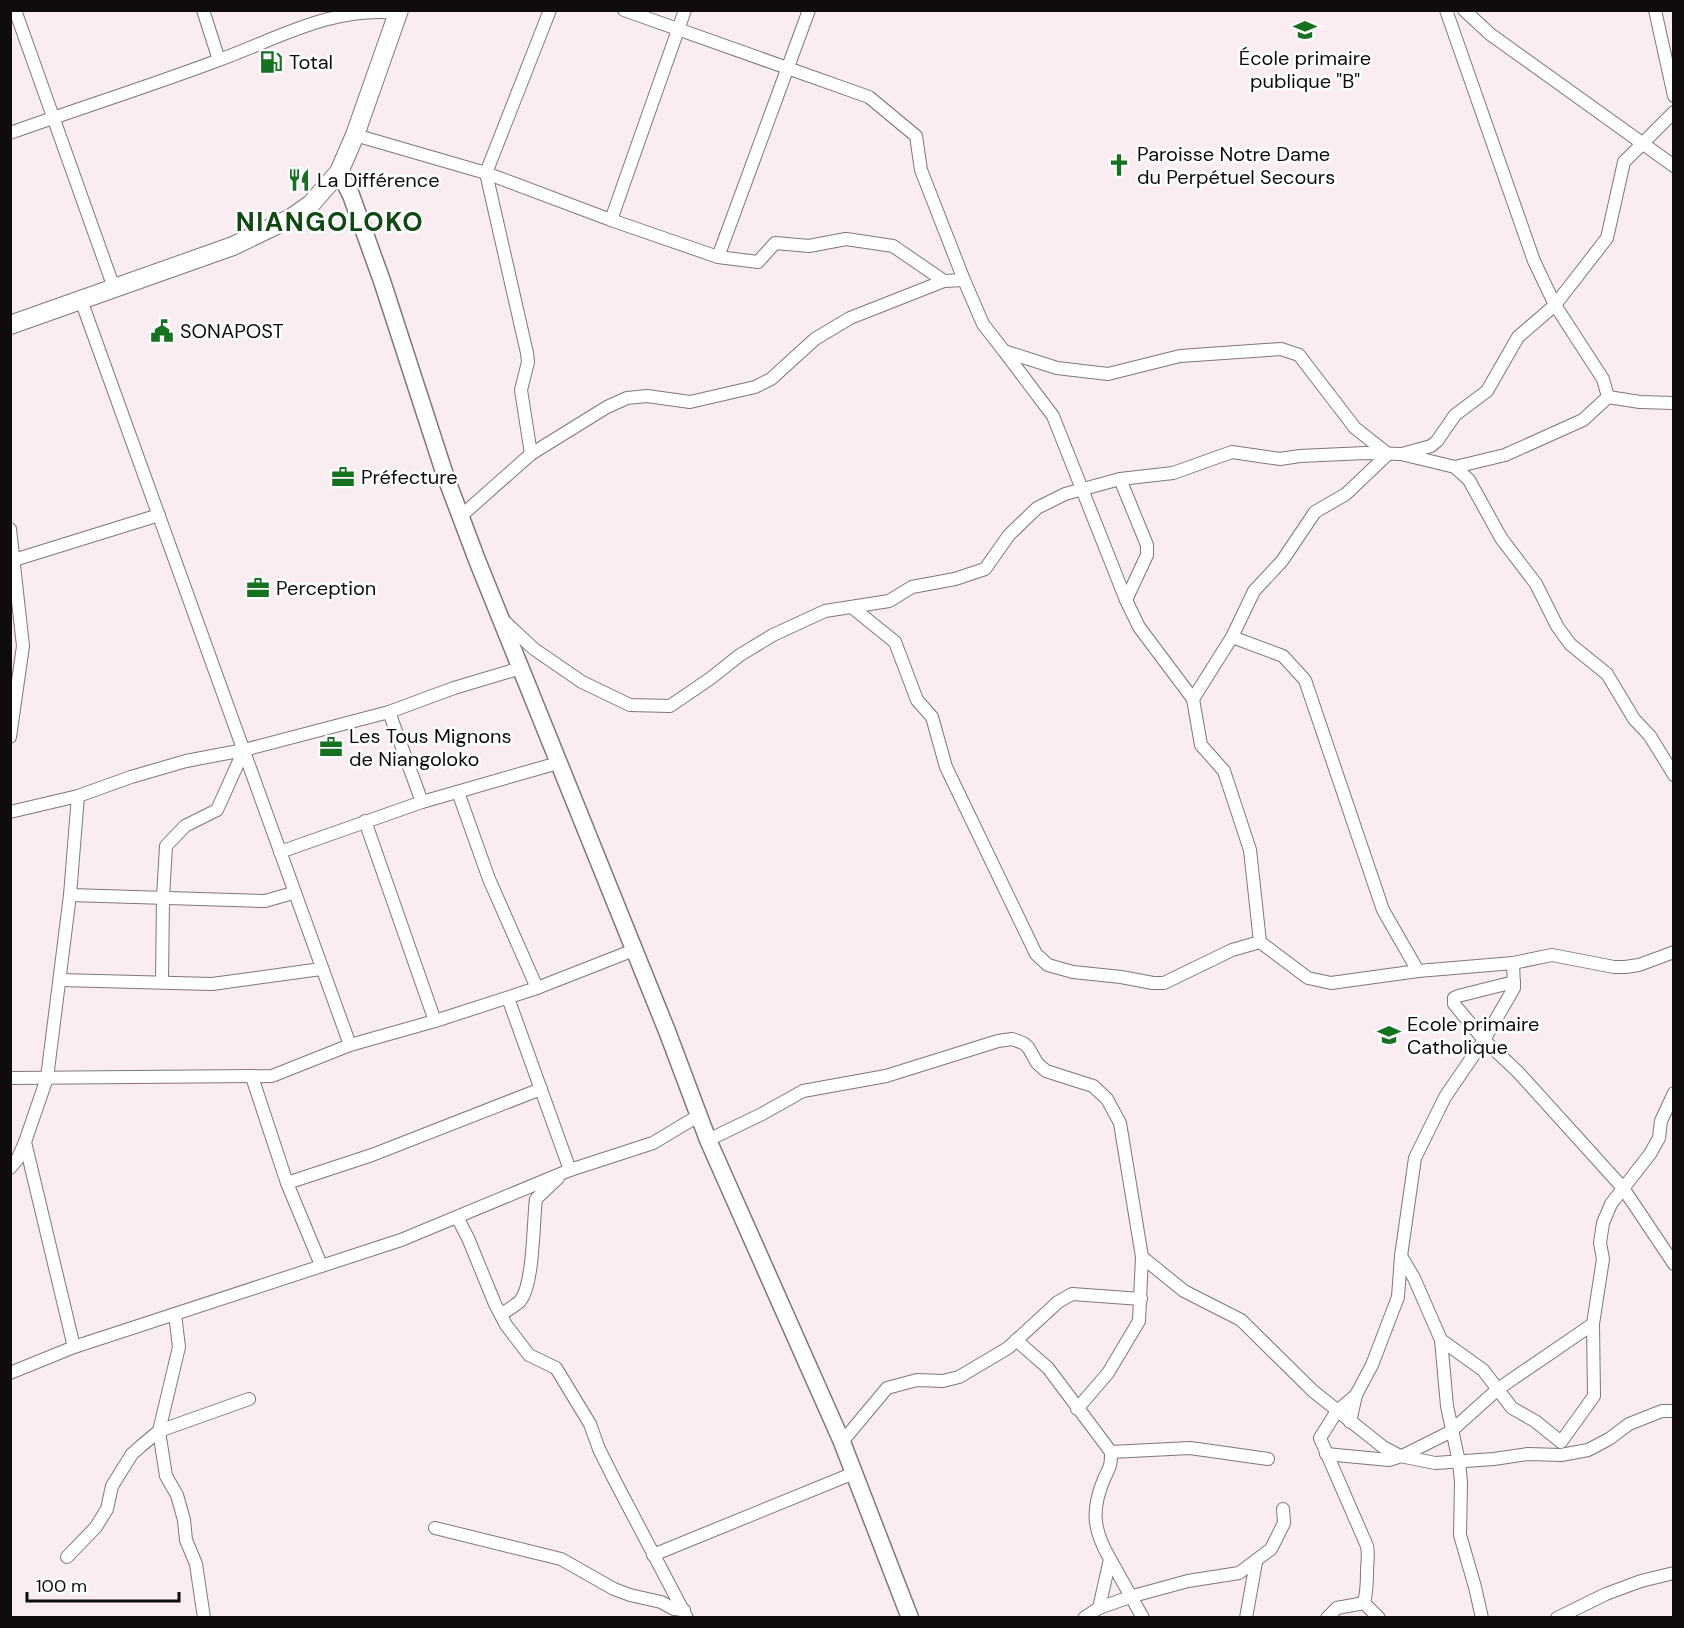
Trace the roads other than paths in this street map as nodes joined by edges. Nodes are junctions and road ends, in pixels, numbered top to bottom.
1 (15, 10) edge
2 (203, 10) edge
3 (550, 10) edge
4 (624, 10) edge
5 (685, 10) edge
6 (809, 10) edge
7 (1446, 10) edge
8 (1464, 10) edge
9 (1655, 10) edge
10 (399, 12) edge
11 (318, 15) edge
12 (678, 30) junction
13 (219, 60) junction
14 (788, 68) junction
15 (1674, 96) edge
16 (1674, 112) edge
17 (53, 118) junction
18 (10, 133) edge
19 (355, 135) junction
20 (1643, 143) junction
21 (1674, 165) edge
22 (339, 172) junction
23 (486, 173) junction
24 (611, 220) junction
25 (718, 256) junction
26 (964, 280) junction
27 (944, 281) junction
28 (114, 288) junction
29 (81, 300) junction
30 (1555, 305) junction
31 (10, 324) edge
32 (1004, 351) junction
33 (1608, 397) junction
34 (1674, 403) edge
35 (531, 454) junction
36 (1395, 454) junction
37 (1455, 467) junction
38 (1120, 479) junction
39 (1081, 490) junction
40 (159, 515) junction
41 (461, 516) junction
42 (10, 529) edge
43 (14, 560) junction
44 (1126, 600) junction
45 (853, 608) junction
46 (501, 618) junction
47 (1232, 637) junction
48 (521, 668) junction
49 (1193, 699) junction
50 (389, 712) junction
51 (10, 737) edge
52 (244, 750) junction
53 (558, 763) junction
54 (1674, 775) edge
55 (458, 792) junction
56 (78, 796) junction
57 (422, 802) junction
58 (10, 812) edge
59 (365, 822) junction
60 (280, 852) junction
61 (293, 893) junction
62 (70, 895) junction
63 (163, 897) junction
64 (1260, 942) junction
65 (634, 950) junction
66 (1674, 952) edge
67 (1514, 963) junction
68 (321, 969) junction
69 (1418, 971) junction
70 (60, 980) junction
71 (162, 982) junction
72 (1514, 982) junction
73 (537, 988) junction
74 (508, 998) junction
75 (435, 1021) junction
76 (1484, 1040) junction
77 (350, 1045) junction
78 (252, 1077) junction
79 (10, 1078) edge
80 (47, 1078) junction
81 (541, 1089) junction
82 (1674, 1093) edge
83 (698, 1116) junction
84 (708, 1140) junction
85 (25, 1142) junction
86 (10, 1168) edge
87 (567, 1172) junction
88 (286, 1184) junction
89 (1623, 1188) junction
90 (457, 1217) junction
91 (1401, 1256) junction
92 (1142, 1257) junction
93 (1674, 1264) edge
94 (321, 1265) junction
95 (1141, 1299) junction
96 (174, 1314) junction
97 (501, 1315) junction
98 (1593, 1324) junction
99 (1016, 1340) junction
100 (1441, 1340) junction
101 (74, 1347) junction
102 (10, 1373) edge
103 (1498, 1389) junction
104 (1356, 1395) junction
105 (249, 1399) dead end
106 (1077, 1409) junction
107 (1337, 1411) junction
108 (1674, 1411) edge
109 (1350, 1422) junction
110 (1453, 1429) junction
111 (159, 1431) junction
112 (842, 1442) junction
113 (1561, 1442) junction
114 (1111, 1452) junction
115 (1577, 1452) junction
116 (1326, 1455) junction
117 (1400, 1456) junction
118 (1268, 1459) dead end
119 (1459, 1462) junction
120 (854, 1473) junction
121 (1283, 1509) dead end
122 (435, 1528) dead end
123 (653, 1555) junction
124 (67, 1557) dead end
125 (1110, 1559) junction
126 (1256, 1562) junction
127 (1674, 1573) edge
128 (1132, 1596) junction
129 (1364, 1603) junction
130 (1099, 1608) junction
131 (685, 1614) edge
132 (204, 1617) edge
133 (910, 1617) edge
134 (1084, 1617) edge
135 (1143, 1617) edge
136 (1246, 1617) edge
137 (1327, 1617) edge
138 (1379, 1617) edge
139 (1482, 1617) edge
140 (1557, 1617) edge

1 - 17 street
2 - 13 street
3 - 23 street
4 - 12 street
5 - 12 street
6 - 14 street
7 - 30 street
8 - 20 street
9 - 15 street
10 - 11 street
10 - 19 highway
11 - 13 street
12 - 14 street
12 - 24 street
13 - 17 street
14 - 25 street
14 - 26 street
16 - 20 street
17 - 18 street
17 - 28 street
19 - 22 highway
19 - 23 street
20 - 21 street
20 - 30 street
22 - 28 highway
22 - 41 main road
23 - 24 street
23 - 35 street
24 - 25 street
25 - 27 street
26 - 27 street
26 - 32 street
27 - 35 street
28 - 29 highway
29 - 31 highway
29 - 40 street
30 - 33 street
30 - 36 street
32 - 36 street
32 - 39 street
33 - 34 street
33 - 37 street
35 - 41 street
36 - 37 street
36 - 38 street
36 - 47 street
37 - 54 street
38 - 39 street
38 - 44 street
39 - 44 street
39 - 45 street
40 - 43 street
40 - 52 street
41 - 46 main road
42 - 43 street
43 - 51 street
44 - 49 street
45 - 46 street
45 - 64 street
46 - 48 main road
47 - 49 street
47 - 69 street
48 - 50 street
48 - 53 main road
49 - 64 street
50 - 52 street
50 - 57 street
52 - 56 street
52 - 60 street
52 - 63 street
53 - 55 street
53 - 65 main road
55 - 57 street
55 - 73 street
56 - 58 street
56 - 62 street
57 - 59 street
59 - 60 street
59 - 75 street
60 - 61 street
61 - 63 street
61 - 68 street
62 - 63 street
62 - 70 street
63 - 71 street
64 - 69 street
65 - 73 street
65 - 83 main road
66 - 67 street
67 - 69 street
67 - 72 street
68 - 71 street
68 - 77 street
70 - 71 street
70 - 80 street
72 - 76 street
72 - 76 street
73 - 74 street
74 - 75 street
74 - 81 street
75 - 77 street
76 - 89 street
76 - 91 street
77 - 78 street
78 - 80 street
78 - 88 street
79 - 80 street
80 - 85 street
81 - 87 street
81 - 88 street
82 - 89 street
83 - 84 main road
83 - 87 street
84 - 92 street
84 - 112 main road
85 - 86 street
85 - 101 street
87 - 90 street
87 - 97 street
88 - 94 street
89 - 93 street
89 - 98 street
90 - 94 street
90 - 97 street
91 - 100 street
91 - 104 street
92 - 95 street
92 - 107 street
94 - 96 street
95 - 99 street
95 - 106 street
96 - 101 street
96 - 111 street
97 - 123 street
98 - 103 street
98 - 113 street
99 - 106 street
99 - 112 street
100 - 103 street
100 - 110 street
101 - 102 street
103 - 110 street
103 - 113 street
104 - 107 street
104 - 109 street
105 - 111 street
106 - 114 street
107 - 109 street
107 - 116 street
108 - 115 street
109 - 117 street
110 - 117 street
110 - 119 street
111 - 124 street
111 - 132 street
112 - 120 main road
113 - 115 street
114 - 118 street
114 - 125 street
115 - 119 street
116 - 117 street
116 - 129 street
117 - 119 street
119 - 139 street
120 - 123 street
120 - 133 main road
121 - 126 street
122 - 131 street
123 - 131 street
125 - 128 street
125 - 130 street
126 - 128 street
126 - 136 street
127 - 140 street
128 - 130 street
128 - 135 street
129 - 137 street
129 - 138 street
130 - 134 street

